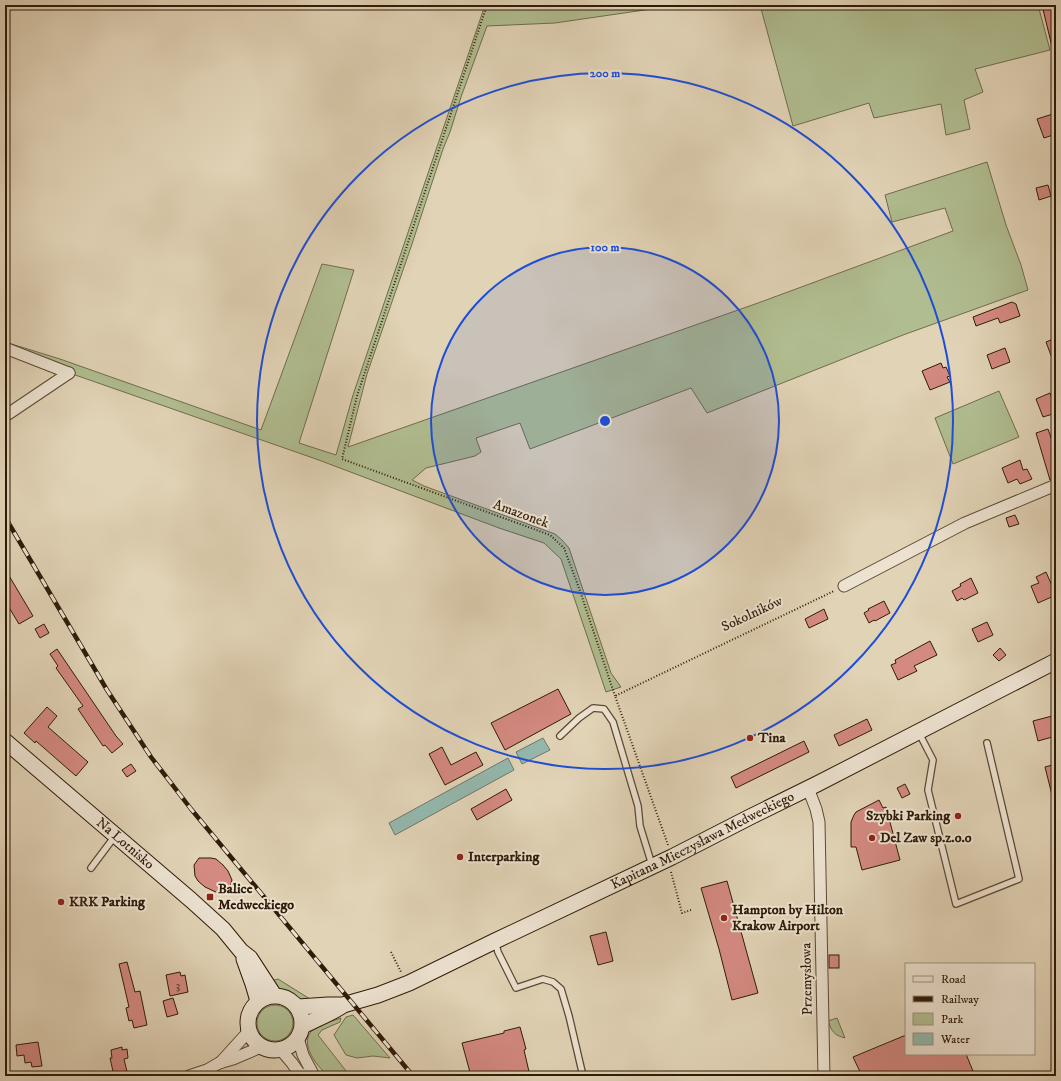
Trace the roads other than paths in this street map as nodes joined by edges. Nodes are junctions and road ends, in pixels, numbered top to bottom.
1 (5, 348) edge
2 (5, 416) edge
3 (1056, 485) edge
4 (844, 586) road end
5 (1056, 661) edge
6 (918, 731) junction
7 (560, 736) dead end
8 (5, 741) edge
9 (987, 743) dead end
10 (808, 788) junction
11 (116, 836) junction
12 (652, 867) junction
13 (91, 868) dead end
14 (495, 941) junction
15 (241, 951) junction
16 (274, 995) junction
17 (258, 1002) junction
18 (343, 1005) junction
19 (298, 1007) junction
20 (249, 1032) junction
21 (300, 1032) junction
22 (261, 1047) junction
23 (281, 1050) junction
24 (219, 1063) junction
25 (189, 1076) edge
26 (306, 1076) edge
27 (314, 1076) edge
28 (583, 1076) edge
29 (824, 1076) edge

1 - 2 street
3 - 4 street
5 - 6 main road, Kapitana Mieczysława Medweckiego
6 - 9 lane
6 - 10 main road, Kapitana Mieczysława Medweckiego
7 - 12 lane
8 - 11 main road, Na Lotnisko
10 - 12 main road, Kapitana Mieczysława Medweckiego
10 - 29 street, Przemysłowa
11 - 13 lane
11 - 15 main road, Na Lotnisko
12 - 14 main road, Kapitana Mieczysława Medweckiego
14 - 18 main road, Kapitana Mieczysława Medweckiego
14 - 28 lane
15 - 16 main road, Na Lotnisko
15 - 17 main road, Na Lotnisko
16 - 17 main road
16 - 19 main road
17 - 20 main road
18 - 19 main road, Kapitana Mieczysława Medweckiego
18 - 21 main road, Kapitana Mieczysława Medweckiego
19 - 21 main road
20 - 22 main road
20 - 24 street
21 - 23 main road
21 - 27 street
22 - 23 main road
22 - 24 street
23 - 26 street
24 - 25 street

